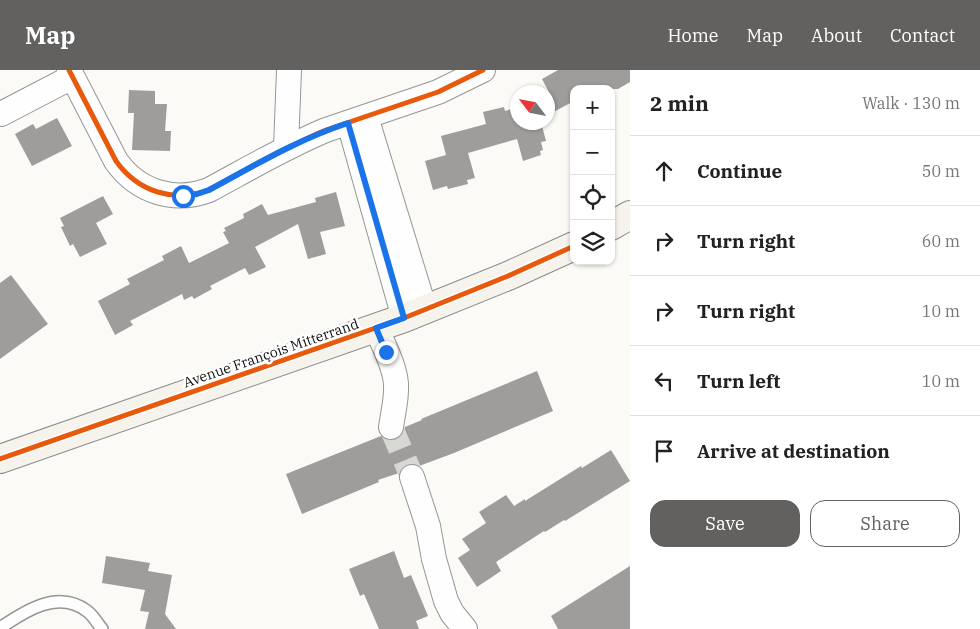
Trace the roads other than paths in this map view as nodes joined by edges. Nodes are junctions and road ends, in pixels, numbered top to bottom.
1 (289, 70) edge
2 (483, 70) edge
3 (71, 73) edge
4 (1, 114) edge
5 (357, 120) junction
6 (286, 148) junction
7 (630, 215) edge
8 (615, 224) edge
9 (570, 248) edge
10 (414, 314) junction
11 (376, 328) junction
12 (391, 427) tunnel mouth
13 (0, 459) edge
14 (412, 477) tunnel mouth
15 (0, 628) edge
16 (102, 629) edge
17 (465, 629) edge

1 - 6 street
2 - 5 street
3 - 4 street
3 - 6 street
5 - 6 street
5 - 10 street
7 - 8 street
9 - 10 street, Avenue François Mitterrand
10 - 11 street, Avenue François Mitterrand
11 - 12 street
11 - 13 street, Avenue François Mitterrand
14 - 17 street
15 - 16 lane

